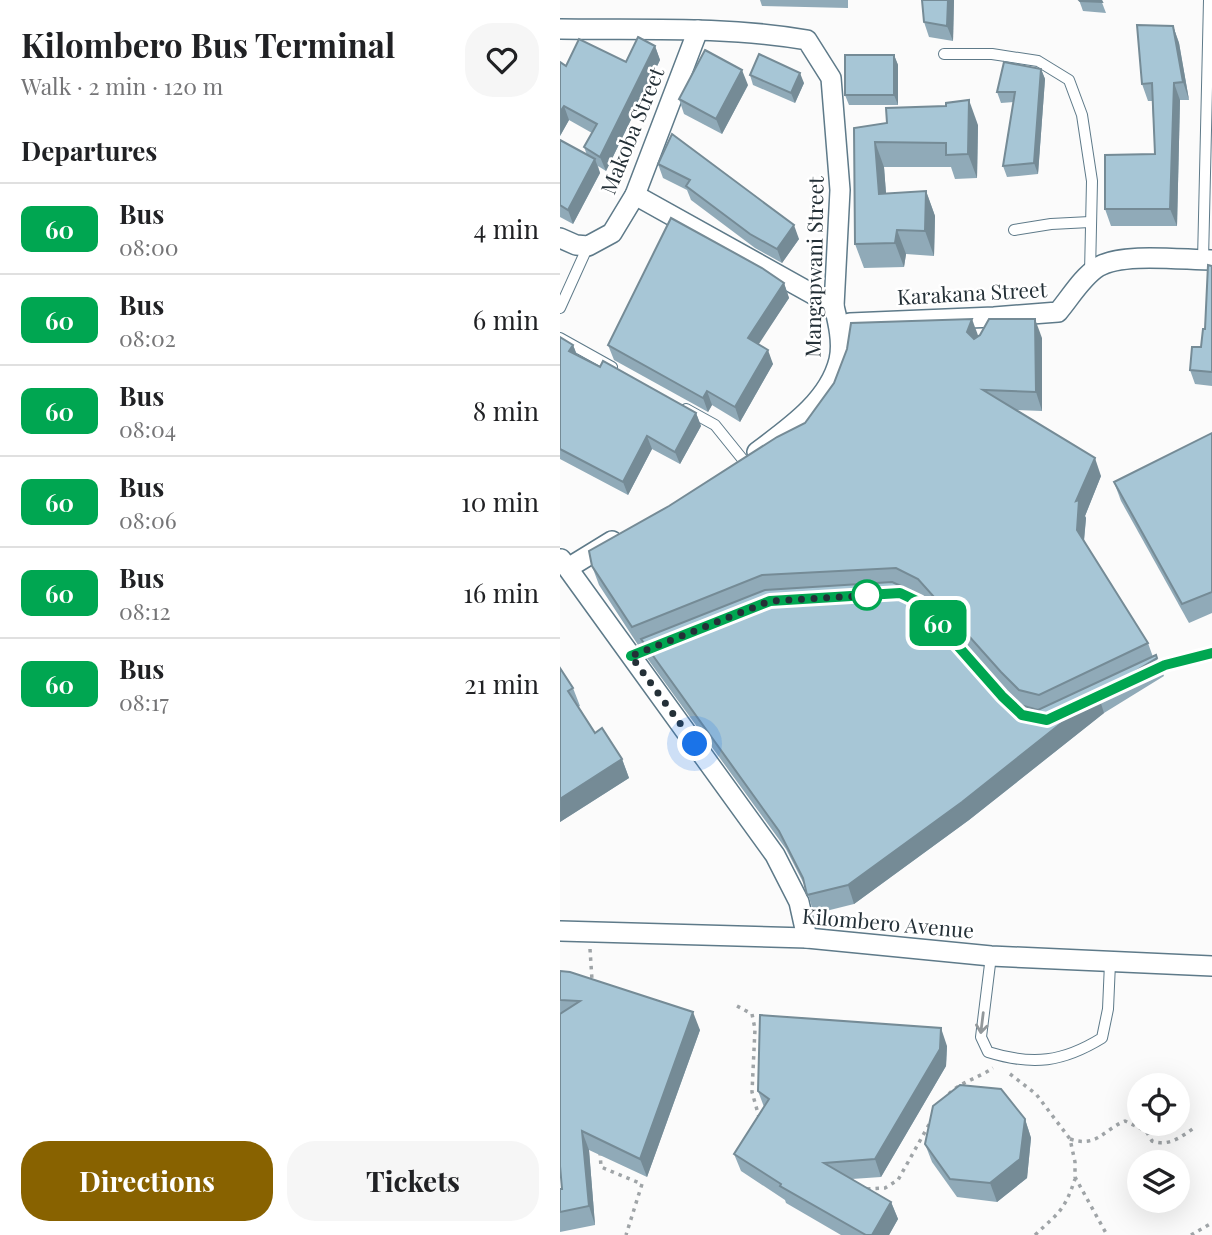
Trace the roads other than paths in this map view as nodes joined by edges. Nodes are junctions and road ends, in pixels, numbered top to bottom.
1 (1209, 0) edge
2 (560, 29) edge
3 (698, 30) junction
4 (944, 54) dead end
5 (635, 195) junction
6 (1090, 222) junction
7 (1014, 230) dead end
8 (560, 238) edge
9 (588, 246) junction
10 (1207, 260) edge
11 (1090, 274) junction
12 (560, 308) edge
13 (836, 315) junction
14 (560, 338) edge
15 (619, 371) edge
16 (677, 404) edge
17 (738, 465) joint
18 (626, 533) edge
19 (564, 563) edge
20 (900, 593) edge
21 (1212, 653) edge
22 (1143, 675) edge
23 (1002, 696) edge
24 (560, 931) edge
25 (807, 938) junction
26 (991, 956) junction
27 (1110, 962) junction
28 (1212, 966) edge

1 - 10 lane
2 - 3 street, Mangapwani Street
3 - 5 street, Makoba Street
3 - 13 street, Mangapwani Street
4 - 6 lane
5 - 9 street, Makoba Street
5 - 13 street
6 - 7 lane
6 - 11 lane
8 - 9 street
9 - 12 lane
10 - 11 street, Karakana Street
11 - 13 street, Karakana Street
13 - 17 street, Mangapwani Street
14 - 15 lane
16 - 17 lane
18 - 19 street
19 - 25 street
20 - 23 lane
21 - 22 lane
24 - 25 street, Kilombero Avenue
25 - 26 street, Kilombero Avenue
26 - 27 street, Kilombero Avenue
26 -> 27 lane
27 - 28 street, Kilombero Avenue

